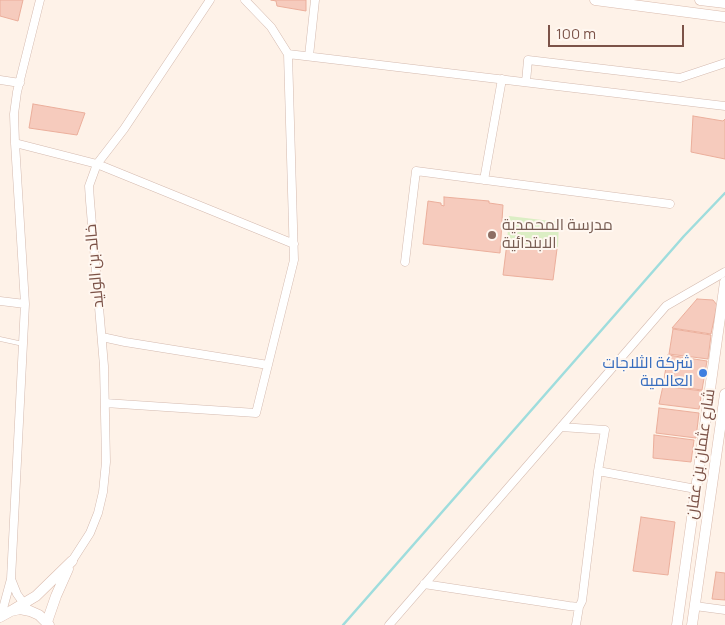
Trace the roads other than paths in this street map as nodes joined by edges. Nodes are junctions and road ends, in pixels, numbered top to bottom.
1 (40, 0) edge
2 (210, 0) edge
3 (245, 0) edge
4 (315, 0) edge
5 (595, 0) edge
6 (700, 0) edge
7 (725, 3) edge
8 (725, 17) edge
9 (288, 54) junction
10 (309, 56) junction
11 (725, 63) edge
12 (0, 80) edge
13 (502, 80) junction
14 (526, 82) junction
15 (20, 83) junction
16 (725, 106) edge
17 (14, 143) junction
18 (97, 164) junction
19 (484, 180) junction
20 (670, 204) dead end
21 (294, 244) junction
22 (405, 262) dead end
23 (725, 272) edge
24 (725, 282) edge
25 (0, 301) edge
26 (25, 304) junction
27 (102, 337) junction
28 (0, 340) edge
29 (23, 344) junction
30 (268, 365) junction
31 (725, 394) edge
32 (105, 402) junction
33 (724, 407) edge
34 (561, 427) junction
35 (598, 471) junction
36 (696, 489) junction
37 (72, 561) junction
38 (11, 579) junction
39 (424, 584) junction
40 (695, 606) junction
41 (27, 607) junction
42 (579, 607) junction
43 (725, 610) edge
44 (4, 615) edge
45 (48, 623) edge
46 (388, 625) edge
47 (576, 625) edge
48 (678, 625) edge
49 (692, 625) edge

1 - 15 street
2 - 18 street, خالد بن الوليد
3 - 9 street
4 - 10 street
5 - 8 street
6 - 7 street
9 - 10 street
9 - 21 street
10 - 13 street
11 - 14 street
12 - 15 street
13 - 14 street
13 - 19 street
14 - 16 street
15 - 17 street
17 - 18 street
17 - 26 street
18 - 21 street
18 - 27 street, خالد بن الوليد
19 - 20 street
19 - 22 street
21 - 30 street
23 - 34 street
24 - 36 street, شارع عثمان بن عفان
25 - 26 street
26 - 29 street
27 - 30 street
27 - 32 street, خالد بن الوليد
28 - 29 lane
29 - 38 street
30 - 32 street
31 - 33 street, شارع عثمان بن عفان
32 - 37 street, خالد بن الوليد
33 - 40 street, شارع عثمان بن عفان
34 - 35 street
34 - 39 street
35 - 36 street
35 - 42 street
36 - 48 street, شارع عثمان بن عفان
37 - 41 street
37 - 45 street
38 - 41 street
38 - 44 street
39 - 42 street
39 - 46 street
40 - 43 street
40 - 49 street, شارع عثمان بن عفان
41 - 44 street
41 - 45 street
42 - 47 street

